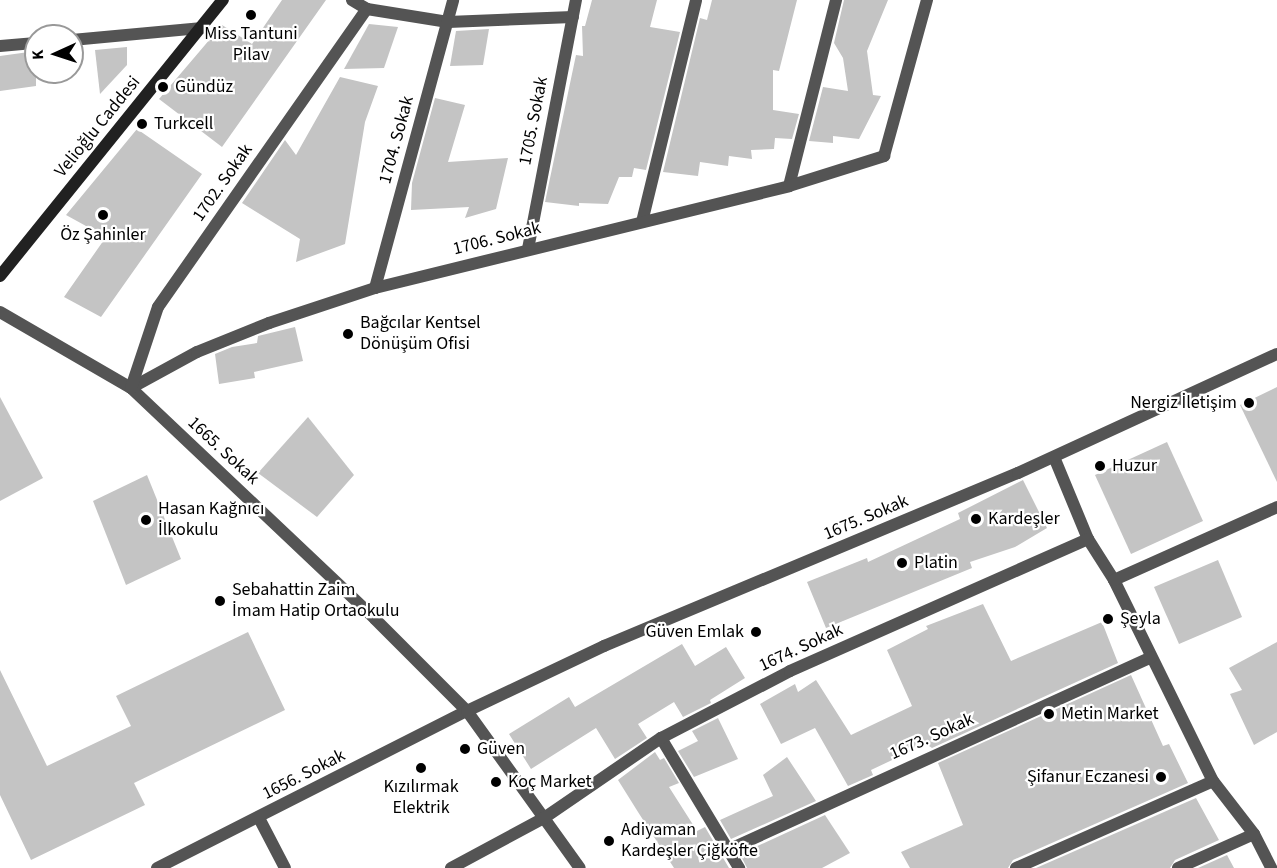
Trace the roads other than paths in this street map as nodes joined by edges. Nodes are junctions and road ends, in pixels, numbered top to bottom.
1 (223, 0) edge
2 (352, 0) edge
3 (453, 0) edge
4 (576, 0) edge
5 (696, 0) edge
6 (836, 0) edge
7 (927, 0) edge
8 (367, 9) junction
9 (573, 17) junction
10 (448, 22) junction
11 (202, 28) junction
12 (84, 39) edge
13 (24, 44) edge
14 (0, 46) edge
15 (789, 186) junction
16 (642, 222) junction
17 (528, 249) junction
18 (0, 276) edge
19 (375, 288) junction
20 (0, 312) edge
21 (1277, 354) edge
22 (131, 388) junction
23 (1054, 457) junction
24 (1277, 507) edge
25 (1088, 538) junction
26 (1114, 580) junction
27 (1151, 657) junction
28 (467, 711) junction
29 (661, 738) junction
30 (1214, 781) junction
31 (260, 818) junction
32 (544, 818) junction
33 (1254, 834) junction
34 (728, 850) junction
35 (158, 868) edge
36 (285, 868) edge
37 (451, 868) edge
38 (580, 868) edge
39 (739, 868) edge
40 (1016, 868) edge
41 (1178, 868) edge
42 (1271, 868) edge

1 - 11 street, Velioğlu Caddesi
2 - 8 street
3 - 10 street, 1704. Sokak
4 - 9 street, 1705. Sokak
5 - 16 street
6 - 15 street
7 - 15 street, 1706. Sokak
8 - 10 street
8 - 22 street, 1702. Sokak
9 - 10 street
9 - 17 street, 1705. Sokak
10 - 19 street, 1704. Sokak
11 - 12 street
11 - 18 street, Velioğlu Caddesi
13 - 14 street
15 - 16 street, 1706. Sokak
16 - 17 street, 1706. Sokak
17 - 19 street, 1706. Sokak
19 - 22 street, 1706. Sokak
20 - 22 street, 1665. Sokak
21 - 23 street, 1675. Sokak
22 - 28 street, 1665. Sokak
23 - 25 street
23 - 28 street, 1675. Sokak
24 - 26 street
25 - 26 street
25 - 29 street, 1674. Sokak
26 - 27 street
27 - 30 street
27 - 34 street, 1673. Sokak
28 - 31 street, 1656. Sokak
28 - 32 street, 1665. Sokak
29 - 32 street, 1674. Sokak
29 - 34 street
30 - 33 street
30 - 40 street
31 - 35 street, 1656. Sokak
31 - 36 street
32 - 37 street, 1674. Sokak
32 - 38 street, 1665. Sokak
33 - 41 street
33 - 42 street
34 - 39 street

